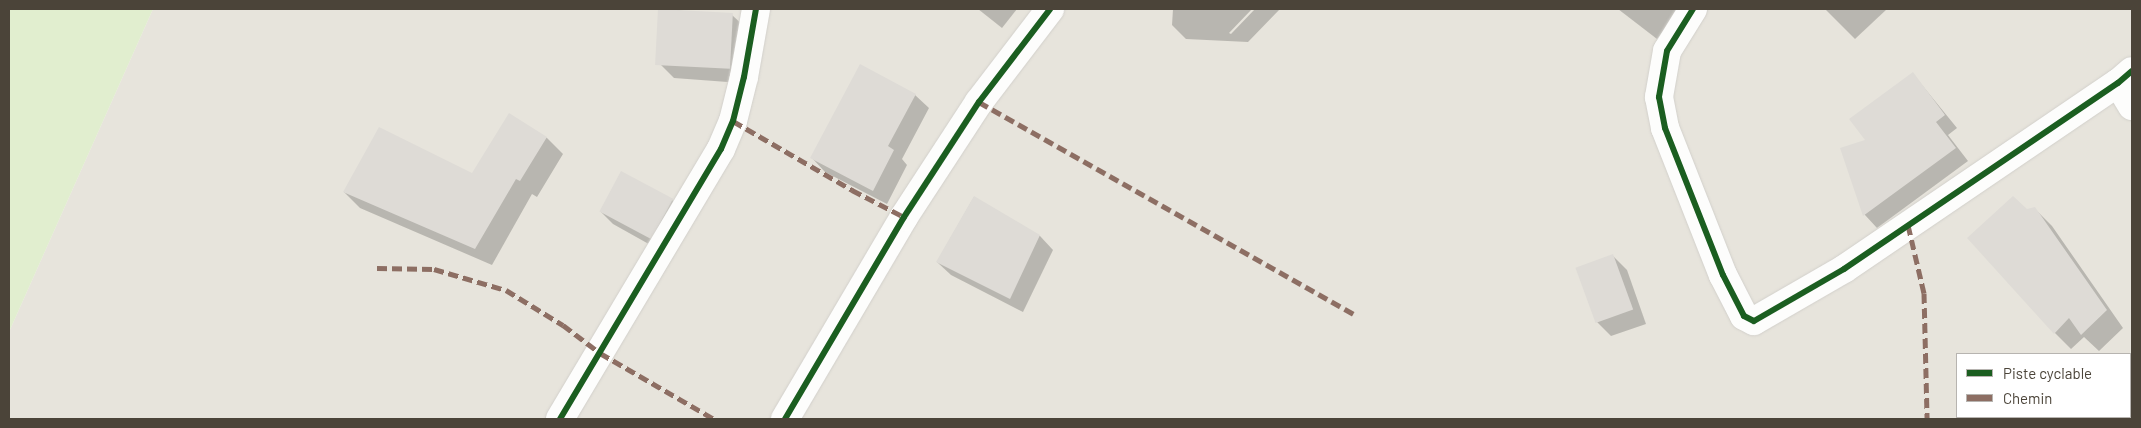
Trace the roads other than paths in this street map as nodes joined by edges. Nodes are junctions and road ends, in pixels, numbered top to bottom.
1 (756, 9) edge
2 (1050, 9) edge
3 (1693, 9) edge
4 (2125, 77) edge
5 (2132, 106) edge
6 (560, 419) edge
7 (785, 419) edge

1 - 6 street
2 - 7 street
3 - 4 street
4 - 5 street

